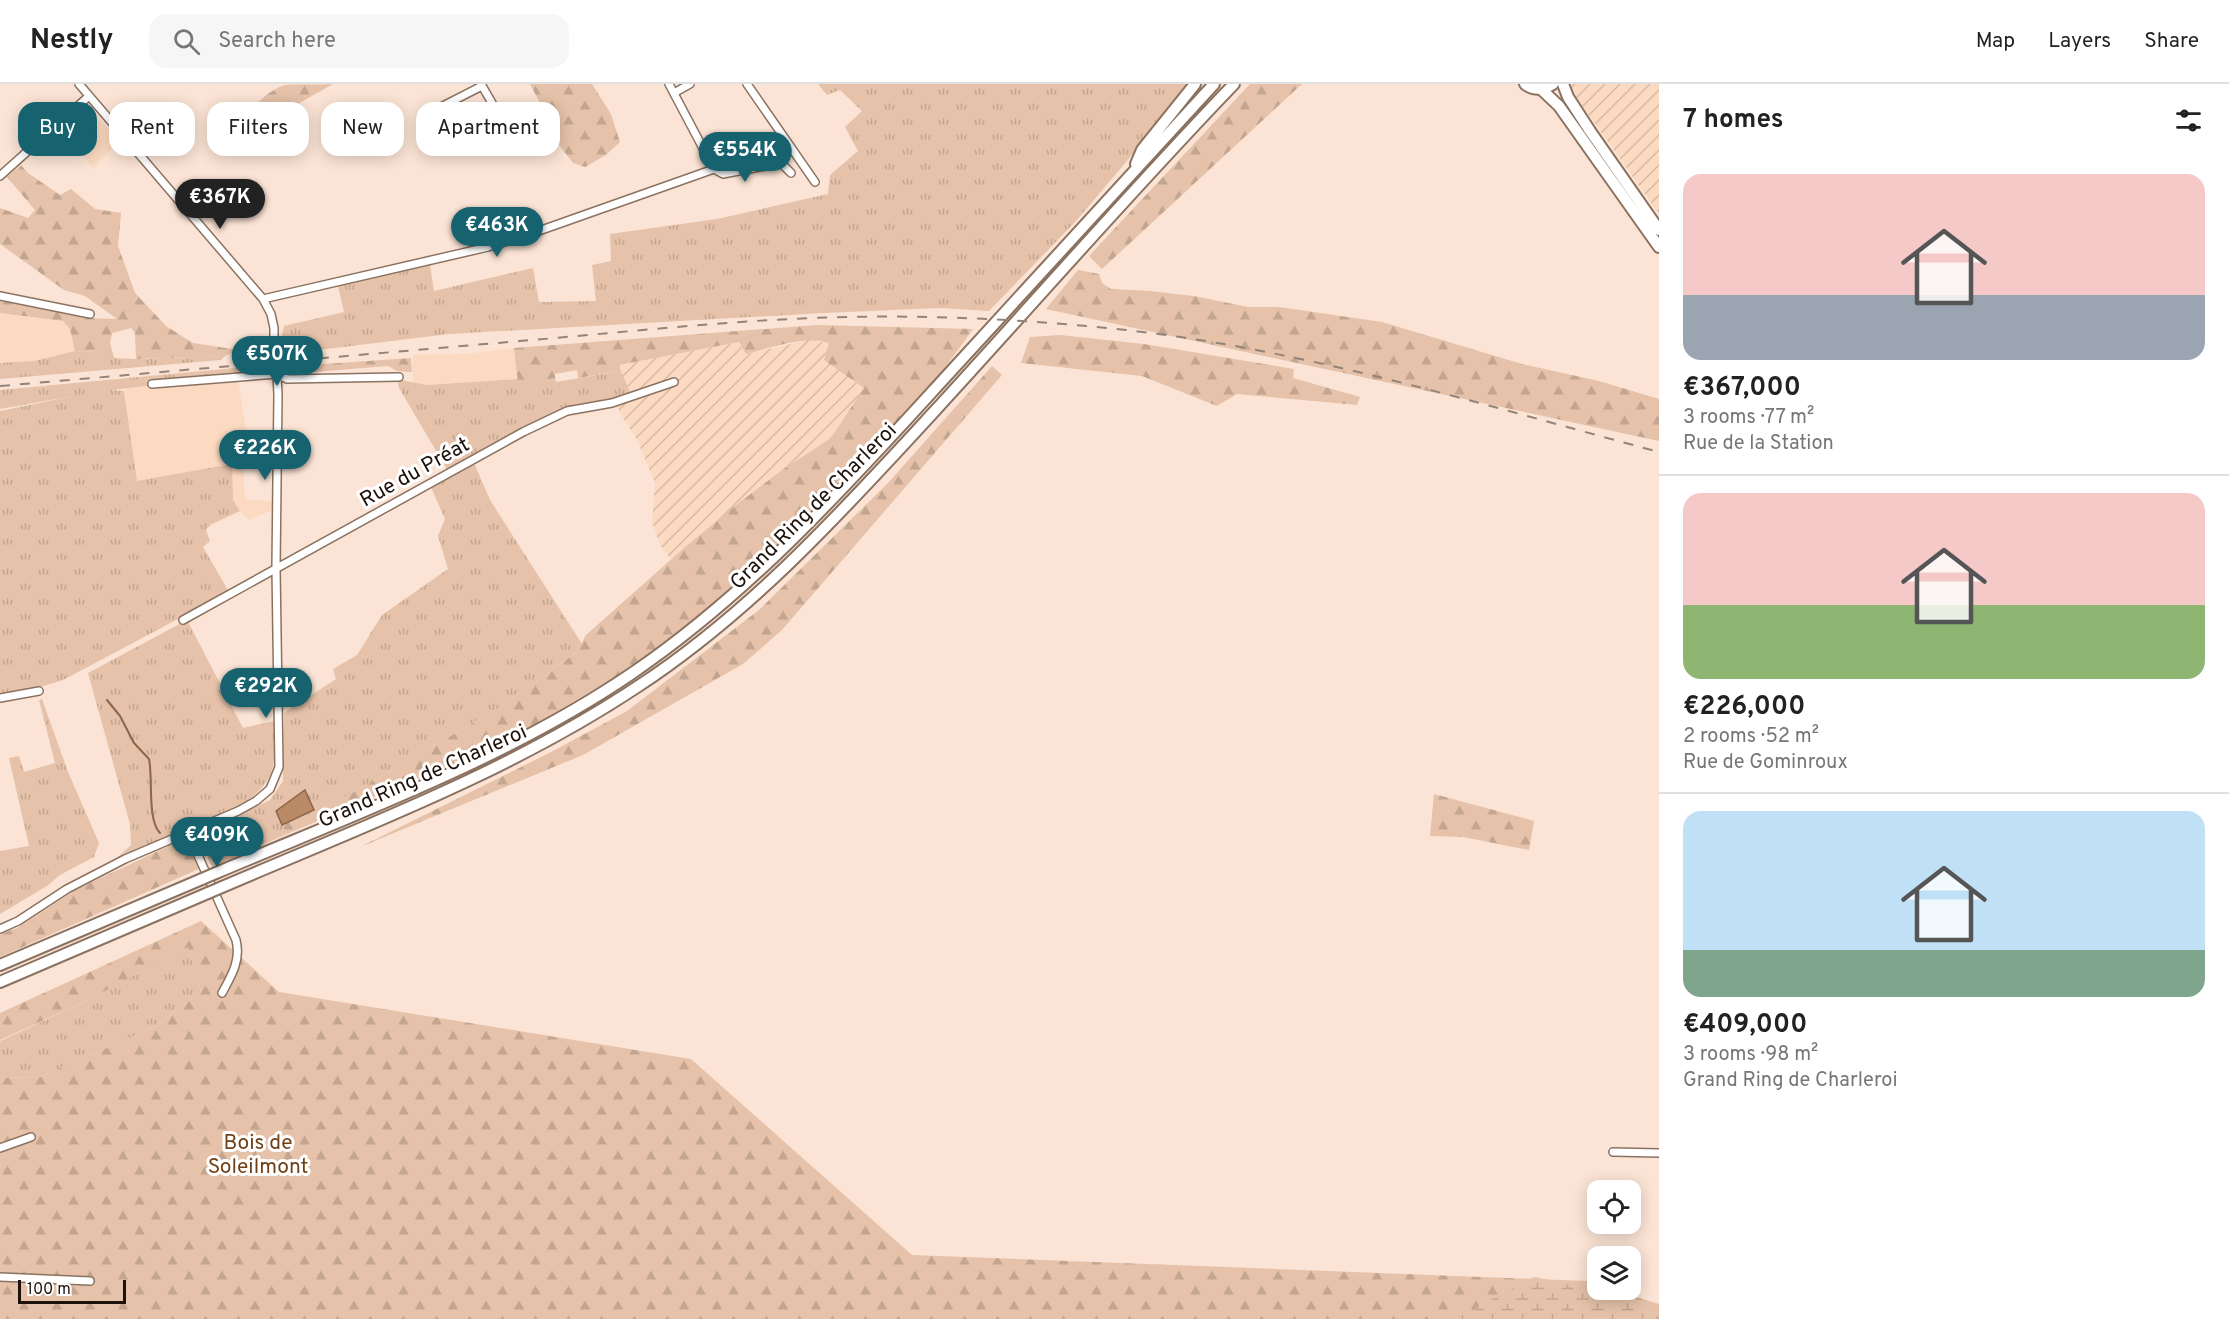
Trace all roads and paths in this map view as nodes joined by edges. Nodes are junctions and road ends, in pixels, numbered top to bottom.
1 (79, 84) edge
2 (669, 84) edge
3 (690, 84) edge
4 (747, 84) edge
5 (1195, 84) edge
6 (1214, 84) edge
7 (1234, 84) edge
8 (1525, 84) edge
9 (1553, 84) edge
10 (1563, 84) edge
11 (482, 85) edge
12 (1540, 89) junction
13 (674, 93) junction
14 (89, 96) junction
15 (450, 102) edge
16 (492, 102) edge
17 (714, 169) junction
18 (1132, 172) junction
19 (791, 173) dead end
20 (0, 176) edge
21 (815, 182) dead end
22 (1659, 230) edge
23 (1659, 247) edge
24 (0, 296) edge
25 (263, 299) junction
26 (90, 314) dead end
27 (277, 374) junction
28 (399, 377) dead end
29 (674, 382) dead end
30 (152, 384) dead end
31 (276, 568) junction
32 (183, 620) dead end
33 (39, 691) dead end
34 (0, 698) edge
35 (188, 832) junction
36 (0, 929) edge
37 (0, 965) edge
38 (0, 982) edge
39 (222, 993) dead end
40 (31, 1137) dead end
41 (0, 1148) edge
42 (1614, 1152) dead end
43 (1659, 1153) edge
44 (0, 1277) edge
45 (90, 1281) dead end

1 - 14 street
2 - 13 street
3 - 13 street
4 - 21 street
5 - 18 highway
6 - 18 highway, Grand Ring de Charleroi
7 - 38 highway, Grand Ring de Charleroi, bridge
8 - 12 highway
9 - 12 highway
10 - 22 highway
11 - 15 street
11 - 16 street
12 - 23 highway
13 - 17 street
14 - 20 street
14 - 25 street
17 - 19 street
17 - 25 street
18 - 37 highway, Grand Ring de Charleroi, bridge
24 - 26 street
25 - 27 street
27 - 28 street
27 - 30 street
27 - 31 street
29 - 31 street, Rue du Préat
31 - 32 street, Rue du Préat
31 - 35 street
33 - 34 street
35 - 36 street
35 - 39 street
40 - 41 street
42 - 43 street
44 - 45 street

